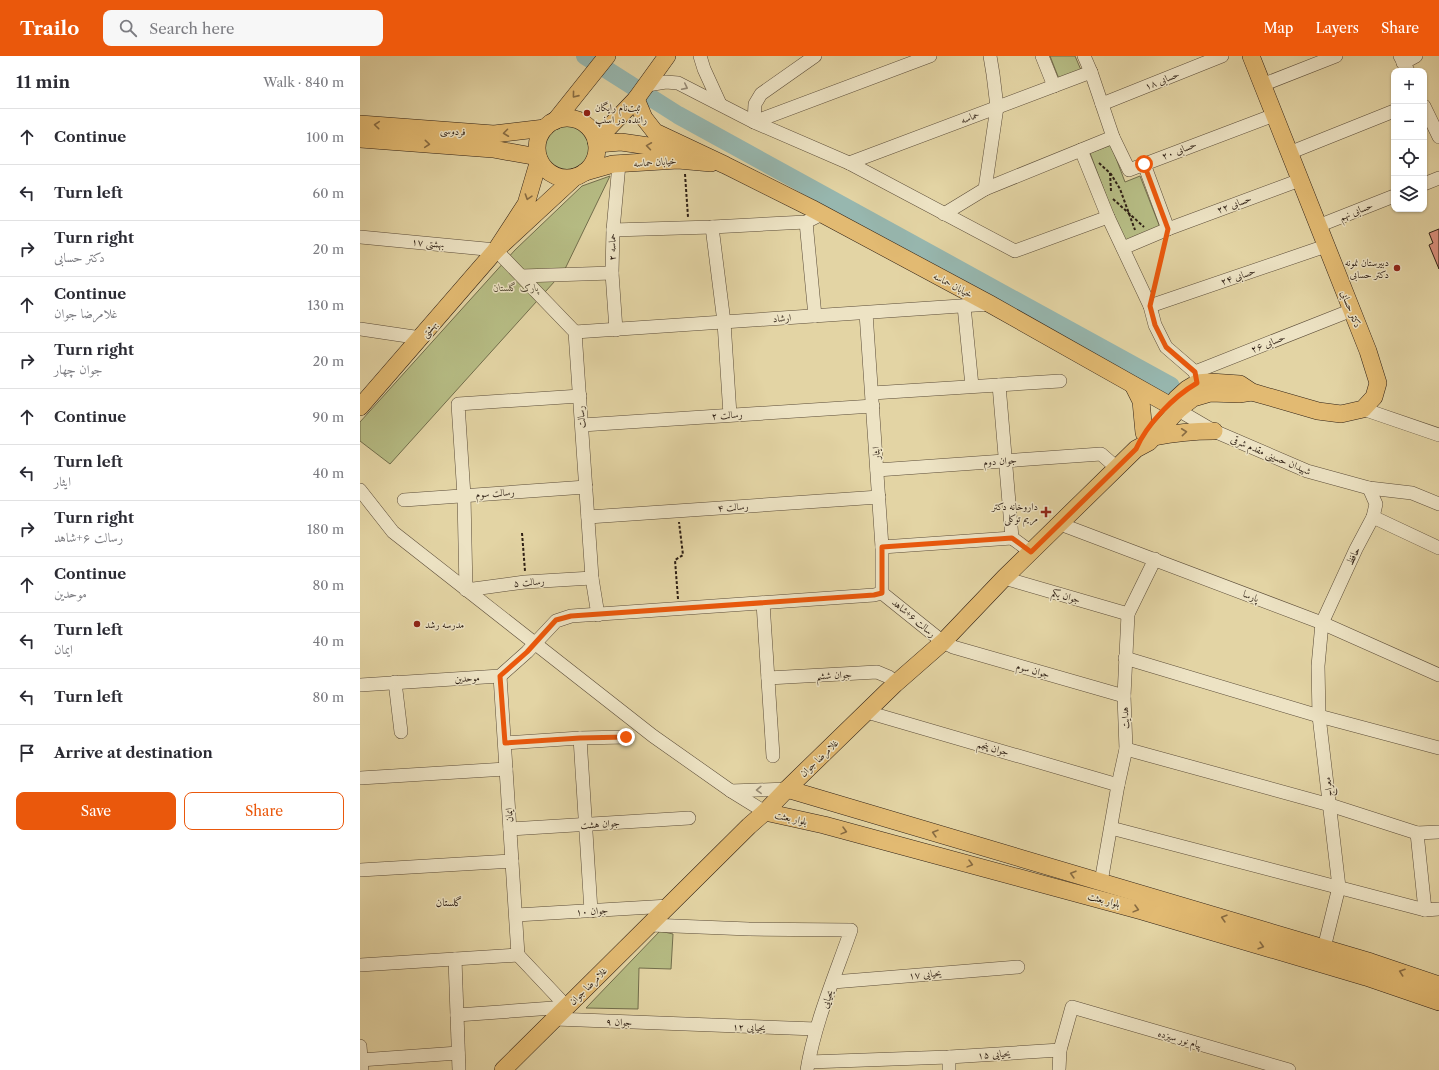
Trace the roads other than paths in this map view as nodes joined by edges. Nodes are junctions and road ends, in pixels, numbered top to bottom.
1 (607, 56) edge
2 (667, 56) edge
3 (700, 56) edge
4 (815, 56) edge
5 (930, 56) edge
6 (990, 56) edge
7 (1042, 56) edge
8 (1084, 56) edge
9 (1222, 56) edge
10 (1251, 56) edge
11 (1336, 56) edge
12 (1416, 56) edge
13 (1404, 63) edge
14 (1091, 72) junction
15 (648, 85) junction
16 (1262, 85) junction
17 (1054, 86) junction
18 (636, 99) junction
19 (720, 104) junction
20 (1102, 104) junction
21 (997, 107) junction
22 (1427, 111) edge
23 (1391, 112) edge
24 (1274, 115) junction
25 (754, 122) junction
26 (360, 124) edge
27 (550, 124) junction
28 (1438, 131) edge
29 (1113, 137) junction
30 (360, 139) edge
31 (596, 142) junction
32 (1081, 150) junction
33 (1289, 153) junction
34 (539, 159) junction
35 (849, 163) junction
36 (619, 164) junction
37 (1144, 164) junction
38 (725, 165) junction
39 (580, 175) junction
40 (1439, 178) edge
41 (1300, 180) junction
42 (1427, 183) edge
43 (985, 189) junction
44 (1391, 197) edge
45 (822, 214) junction
46 (944, 214) junction
47 (1108, 217) junction
48 (806, 222) junction
49 (1318, 226) junction
50 (712, 227) junction
51 (1168, 229) junction
52 (612, 230) junction
53 (360, 237) edge
54 (1326, 246) junction
55 (1123, 248) junction
56 (496, 250) junction
57 (612, 273) junction
58 (522, 276) junction
59 (990, 304) junction
60 (964, 306) junction
61 (1150, 306) junction
62 (1352, 310) junction
63 (866, 312) junction
64 (815, 316) junction
65 (724, 322) junction
66 (360, 329) edge
67 (616, 330) junction
68 (575, 332) junction
69 (421, 338) junction
70 (1196, 378) junction
71 (1060, 380) dead end
72 (999, 384) junction
73 (1133, 385) junction
74 (972, 386) junction
75 (1252, 392) junction
76 (580, 396) junction
77 (872, 399) junction
78 (360, 406) edge
79 (1174, 408) junction
80 (1363, 409) junction
81 (730, 415) junction
82 (582, 425) junction
83 (1214, 431) junction
84 (1438, 432) edge
85 (1149, 435) junction
86 (1004, 461) junction
87 (1117, 468) junction
88 (877, 470) junction
89 (586, 487) junction
90 (1369, 488) junction
91 (360, 490) edge
92 (464, 496) junction
93 (879, 497) junction
94 (404, 500) dead end
95 (1439, 504) edge
96 (588, 517) junction
97 (1373, 517) junction
98 (1060, 524) junction
99 (1012, 538) junction
100 (882, 547) junction
101 (1439, 548) edge
102 (1031, 552) junction
103 (1155, 559) junction
104 (592, 578) junction
105 (1004, 578) junction
106 (466, 590) junction
107 (882, 593) junction
108 (763, 603) junction
109 (1128, 614) junction
110 (598, 615) junction
111 (1322, 623) junction
112 (943, 642) junction
113 (535, 643) junction
114 (1126, 658) junction
115 (1439, 675) edge
116 (500, 676) junction
117 (768, 678) junction
118 (395, 682) junction
119 (895, 684) junction
120 (360, 685) edge
121 (1124, 696) junction
122 (867, 712) junction
123 (1319, 716) junction
124 (401, 732) dead end
125 (626, 737) dead end
126 (580, 738) junction
127 (505, 743) junction
128 (1439, 748) edge
129 (1126, 749) junction
130 (773, 756) dead end
131 (506, 769) junction
132 (360, 778) edge
133 (1118, 785) junction
134 (787, 789) junction
135 (731, 791) junction
136 (832, 803) junction
137 (1330, 805) junction
138 (766, 812) junction
139 (689, 818) dead end
140 (586, 825) junction
141 (824, 825) junction
142 (1111, 828) junction
143 (510, 829) junction
144 (1417, 832) junction
145 (1439, 832) edge
146 (512, 861) junction
147 (360, 870) edge
148 (1101, 882) junction
149 (1339, 887) junction
150 (669, 906) junction
151 (1157, 907) junction
152 (1439, 909) edge
153 (1425, 910) junction
154 (591, 911) junction
155 (516, 916) junction
156 (650, 925) junction
157 (1324, 948) junction
158 (518, 955) junction
159 (455, 959) junction
160 (360, 965) edge
161 (1018, 967) dead end
162 (833, 982) junction
163 (1439, 985) edge
164 (1439, 1002) edge
165 (567, 1007) junction
166 (457, 1015) junction
167 (555, 1019) junction
168 (682, 1024) joint
169 (816, 1029) junction
170 (360, 1046) edge
171 (1060, 1050) junction
172 (458, 1053) junction
173 (949, 1057) junction
174 (361, 1063) edge
175 (808, 1066) edge
176 (509, 1068) edge
177 (459, 1070) edge
178 (949, 1070) edge
179 (1059, 1070) edge
180 (1289, 1070) edge

1 -> 27 main road
2 - 15 main road
3 - 19 street
4 - 25 street
5 - 25 street
6 - 21 street
7 - 17 street
8 - 14 street, حسابی ۲۰
9 - 20 street, حسابی ۱۸
10 - 16 main road, دکتر حسابی
11 - 16 street
12 - 13 street
14 - 17 street, حماسه
14 - 20 street, حسابی ۲۰
15 - 18 main road
15 -> 19 street
16 - 24 main road, دکتر حسابی
17 - 21 street, حماسه
18 - 31 main road
18 - 38 main road
19 - 25 street
20 - 29 street, حسابی ۲۰
21 - 35 street, حماسه
21 - 43 street
22 - 28 street
23 - 33 street
24 - 33 main road, دکتر حسابی
24 - 37 street, حسابی ۲۰
25 - 35 street
27 -> 26 main road, فردوسی
27 - 31 main road
27 - 34 main road
29 - 32 street
29 - 37 street, حسابی ۲۰
30 -> 34 main road, فردوسی
38 -> 31 main road, خیابان حماسه
31 - 39 main road
32 - 43 street
32 - 47 street
33 - 41 main road, دکتر حسابی
34 - 39 main road
34 -> 56 main road
35 - 46 street
36 - 38 main road, خیابان حماسه
36 - 39 main road, خیابان حماسه
36 - 52 street, حماسه ۲
37 - 51 street
38 - 45 main road, خیابان حماسه
39 - 56 main road
40 - 42 street
41 - 49 main road, دکتر حسابی
41 - 51 street, حسابی ۲۲
43 - 46 street
44 - 49 street, حسابی نهم
45 - 48 street
45 - 59 main road, خیابان حماسه
46 - 47 street
47 - 55 street
48 - 50 street
48 - 64 street
49 - 54 main road, دکتر حسابی
50 - 52 street
50 - 65 street
51 - 55 street, حسابی ۲۲
52 - 57 street, حماسه ۲
53 - 56 street, بهشتی ۱۷
54 - 61 street, حسابی ۲۴
54 - 62 main road, دکتر حسابی
55 - 61 street
56 - 58 street
56 - 69 main road, بهشتی
57 - 58 street
57 - 67 street, حماسه ۲
58 - 68 street
59 - 60 street, ارشاد
59 - 73 main road, خیابان حماسه
60 - 63 street, ارشاد
60 - 74 street
61 - 70 street
62 - 70 street, حسابی ۲۶
62 - 80 main road, دکتر حسابی
63 - 64 street, ارشاد
63 - 77 street, ایثار
64 - 65 street, ارشاد
65 - 67 street, ارشاد
65 - 81 street
66 - 69 street
67 - 68 street, ارشاد
68 - 76 street, رسالت
69 - 78 main road, بهشتی
70 - 75 main road
70 - 79 main road
71 - 72 street, رسالت ۲
72 - 74 street, رسالت ۲
72 - 86 street
73 - 79 main road, خیابان حماسه
73 - 85 main road
74 - 77 street, رسالت ۲
75 - 79 main road
75 - 80 main road
76 - 82 street, رسالت
76 - 92 street
77 - 81 street, رسالت ۲
77 - 88 street, ایثار
79 - 83 street, شهیدان حسینی مقدم شرقی
79 - 85 main road, غلامرضا جوان
80 - 84 street
81 - 82 street, رسالت ۲
82 - 89 street, رسالت
85 -> 83 main road
83 - 90 street, شهیدان حسینی مقدم شرقی
85 - 87 main road, غلامرضا جوان
86 - 87 street, جوان دوم
86 - 88 street, جوان دوم
86 - 99 street
87 - 98 main road, غلامرضا جوان
88 - 93 street, ایثار
89 - 92 street, رسالت سوم
89 - 96 street, رسالت
90 - 95 street, شهیدان حسینی مقدم شرقی
90 - 97 street, حافظ
91 - 106 street
92 - 94 street, رسالت سوم
92 - 106 street
93 - 96 street, رسالت ۴
93 - 100 street, ایثار
96 - 104 street, رسالت
97 - 101 street
97 - 111 street, حافظ
98 - 102 main road, غلامرضا جوان
98 - 103 street, پارسا
99 - 100 street
99 - 102 street
100 - 107 street, ایثار
102 - 105 main road, غلامرضا جوان
103 - 109 street, هدایت
103 - 111 street, پارسا
104 - 106 street, رسالت ۵
104 - 110 street, رسالت
105 - 109 street, جوان یکم
105 - 112 main road, غلامرضا جوان
106 - 113 street
107 - 108 street, رسالت ۶+شاهد
107 - 112 street, رسالت ۶+شاهد
108 - 110 street, رسالت ۶+شاهد
108 - 117 street
109 - 114 street, هدایت
110 - 113 street
111 - 115 street, پارسا
111 - 123 street, معراج
112 - 119 main road, غلامرضا جوان
112 - 121 street, جوان سوم
113 - 116 street
113 - 135 street
114 - 121 street, هدایت
114 - 123 street
116 - 118 street, موحدین
116 - 127 street, ایمان
117 - 119 street, جوان ششم
117 - 130 street
118 - 120 street, موحدین
118 - 124 street
119 - 122 main road, غلامرضا جوان
121 - 129 street, هدایت
122 - 133 street, جوان پنجم
122 - 134 main road, غلامرضا جوان
123 - 128 street
123 - 137 street, معراج
125 - 126 street
126 - 127 street
126 - 140 street
127 - 131 street, ایمان
129 - 133 street, هدایت
129 - 137 street
131 - 132 street
131 - 143 street, ایمان
133 - 142 street, هدایت
134 -> 135 street
134 - 136 main road, بلوار بعثت
134 - 138 main road, غلامرضا جوان
135 - 138 street
136 - 141 main road
148 -> 136 main road, بلوار بعثت
137 - 144 street
137 - 149 street, معراج
138 - 141 main road, بلوار بعثت
138 - 150 main road, غلامرضا جوان
139 - 140 street, جوان هشت
140 - 143 street, جوان هشت
140 - 154 street
141 -> 151 main road, بلوار بعثت
142 - 148 street, هدایت
142 - 149 street
143 - 146 street, ایمان
144 - 145 street
144 - 153 street
146 - 147 street
146 - 155 street, ایمان
148 - 151 main road, بلوار بعثت
149 - 153 street
149 - 157 street, معراج
150 - 154 street, جوان ۱۰
150 - 156 main road, غلامرضا جوان
157 -> 151 main road, بلوار بعثت
151 -> 164 main road, بلوار بعثت
152 - 153 street
154 - 155 street, جوان ۱۰
155 - 158 street, ایمان
156 - 162 street, یحیایی
156 - 165 main road, غلامرضا جوان
163 -> 157 main road, بلوار بعثت
158 - 159 street
158 - 165 street
159 - 160 street
159 - 166 street
161 - 162 street, یحیایی ۱۷
162 - 169 street, یحیایی
165 - 166 street
165 - 167 main road, غلامرضا جوان
166 - 172 street
167 - 168 street, جوان ۹
167 - 176 main road, غلامرضا جوان
168 - 169 street, یحیایی ۱۲
169 - 175 street, یحیایی
170 - 174 street
171 - 173 street, یحیایی ۱۵
171 - 179 street
171 - 180 street, پیام نور سیزده
172 - 174 street
172 - 177 street
173 - 175 street, یحیایی ۱۵
173 - 178 street

